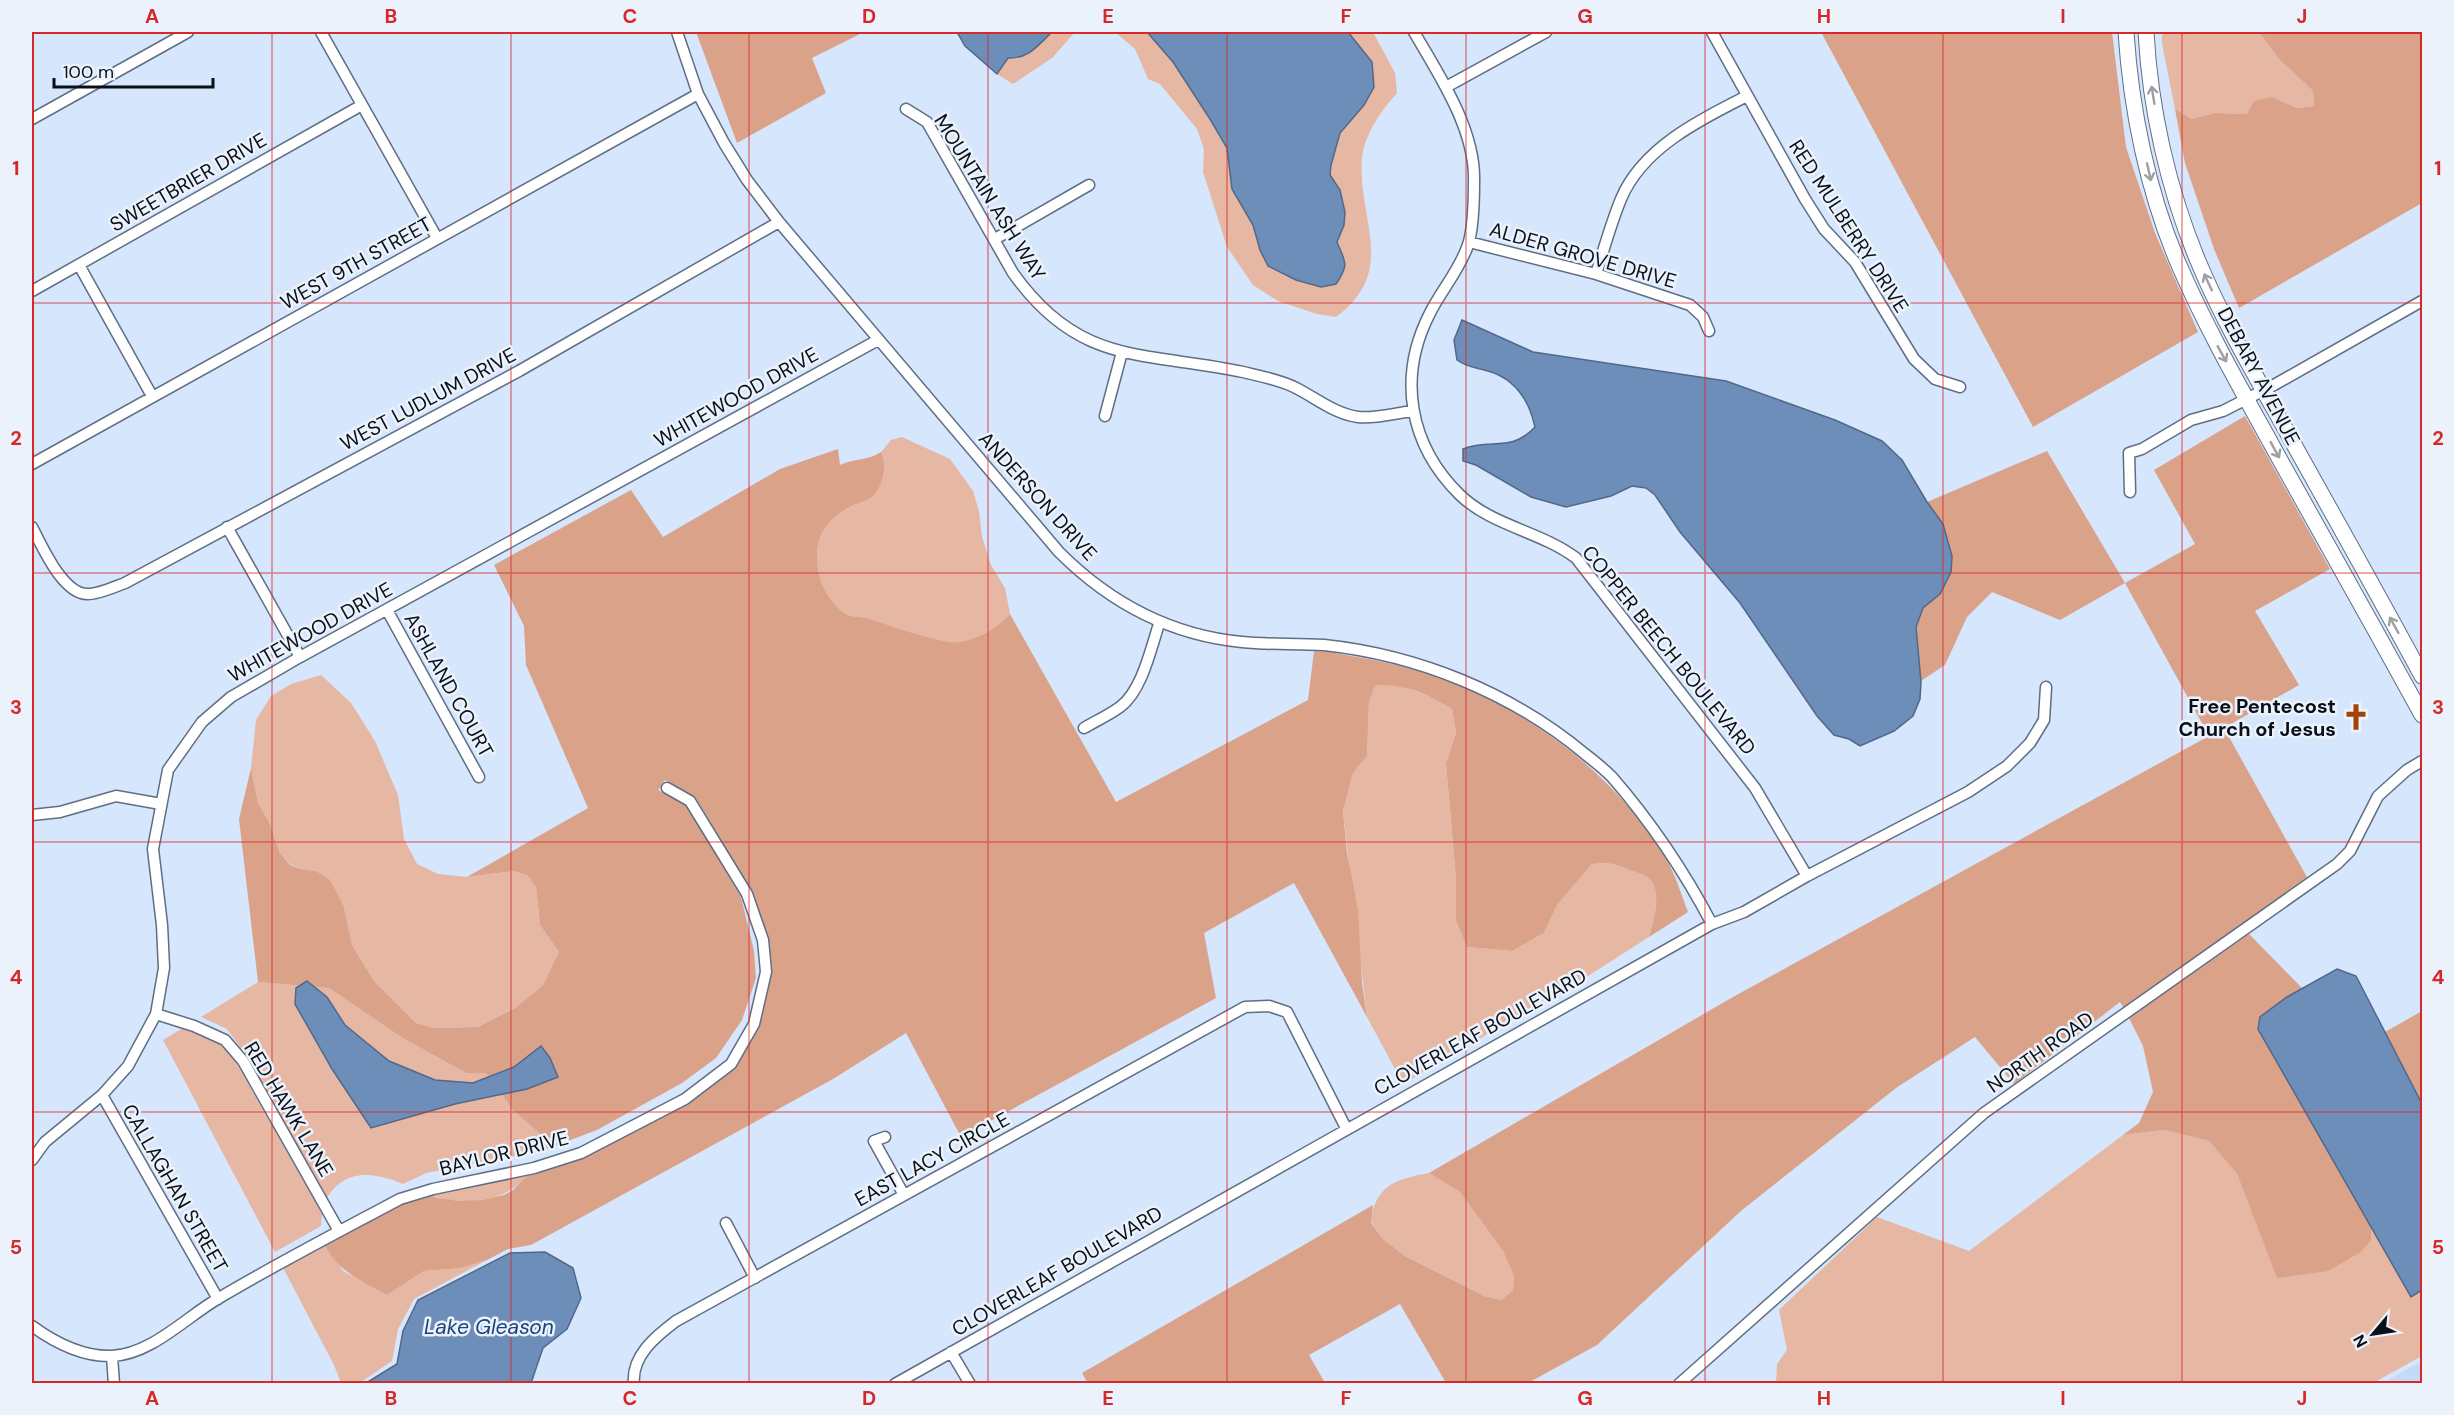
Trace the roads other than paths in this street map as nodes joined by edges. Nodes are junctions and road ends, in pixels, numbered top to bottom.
1 (188, 32) edge
2 (321, 32) edge
3 (677, 32) edge
4 (1414, 32) edge
5 (1546, 32) edge
6 (1712, 32) edge
7 (2126, 32) edge
8 (2145, 32) edge
9 (1446, 87) junction
10 (698, 94) junction
11 (1748, 96) junction
12 (362, 105) junction
13 (906, 109) dead end
14 (32, 118) edge
15 (1089, 185) dead end
16 (779, 222) junction
17 (437, 238) junction
18 (995, 239) junction
19 (1469, 242) junction
20 (79, 265) junction
21 (1596, 274) junction
22 (32, 291) edge
23 (2422, 301) edge
24 (1709, 332) dead end
25 (878, 340) junction
26 (1122, 352) junction
27 (1960, 387) dead end
28 (2264, 390) junction
29 (152, 396) junction
30 (2247, 399) junction
31 (1413, 411) junction
32 (1105, 416) dead end
33 (32, 464) edge
34 (2130, 492) dead end
35 (32, 527) edge
36 (227, 527) junction
37 (387, 610) junction
38 (1159, 624) junction
39 (300, 657) junction
40 (2422, 676) edge
41 (2046, 687) dead end
42 (2422, 716) edge
43 (1084, 728) dead end
44 (2422, 761) edge
45 (479, 777) dead end
46 (667, 788) dead end
47 (161, 804) junction
48 (32, 815) edge
49 (1807, 876) junction
50 (1712, 924) junction
51 (156, 1014) junction
52 (102, 1095) junction
53 (1346, 1128) junction
54 (885, 1137) dead end
55 (32, 1160) edge
56 (904, 1195) junction
57 (726, 1223) dead end
58 (339, 1231) junction
59 (755, 1278) junction
60 (218, 1299) junction
61 (32, 1326) edge
62 (951, 1352) junction
63 (112, 1356) junction
64 (633, 1378) edge
65 (114, 1383) edge
66 (895, 1383) edge
67 (970, 1383) edge
68 (1679, 1383) edge

1 - 14 street
2 - 12 street
3 - 10 street, ANDERSON DRIVE
4 - 9 street, COPPER BEECH BOULEVARD
5 - 9 street
6 - 11 street, RED MULBERRY DRIVE
7 -> 30 main road, DEBARY AVENUE
28 -> 8 main road, DEBARY AVENUE
9 - 19 street, COPPER BEECH BOULEVARD
10 - 16 street, ANDERSON DRIVE
10 - 17 street, WEST 9TH STREET
11 - 21 street
11 - 27 street, RED MULBERRY DRIVE
12 - 17 street
12 - 20 street, SWEETBRIER DRIVE
13 - 18 street, MOUNTAIN ASH WAY
15 - 18 street
16 - 25 street, ANDERSON DRIVE
16 - 36 street, WEST LUDLUM DRIVE
17 - 29 street, WEST 9TH STREET
18 - 26 street, MOUNTAIN ASH WAY
19 - 21 street, ALDER GROVE DRIVE
19 - 31 street, COPPER BEECH BOULEVARD
20 - 22 street, SWEETBRIER DRIVE
20 - 29 street
21 - 24 street, ALDER GROVE DRIVE
23 - 28 street
25 - 37 street, WHITEWOOD DRIVE
25 - 38 street, ANDERSON DRIVE
26 - 31 street, MOUNTAIN ASH WAY
26 - 32 street
28 - 30 street
40 -> 28 main road, DEBARY AVENUE
29 - 33 street, WEST 9TH STREET
30 - 34 street
30 -> 42 main road, DEBARY AVENUE
31 - 49 street, COPPER BEECH BOULEVARD
35 - 36 street, WEST LUDLUM DRIVE
36 - 39 street
37 - 39 street, WHITEWOOD DRIVE
37 - 45 street, ASHLAND COURT
38 - 43 street
38 - 50 street, ANDERSON DRIVE
39 - 47 street, WHITEWOOD DRIVE
41 - 49 street, CLOVERLEAF BOULEVARD
44 - 68 street, NORTH ROAD
46 - 58 street, BAYLOR DRIVE
47 - 48 street
47 - 51 street, WHITEWOOD DRIVE
49 - 50 street, CLOVERLEAF BOULEVARD
50 - 53 street, CLOVERLEAF BOULEVARD
51 - 52 street, WHITEWOOD DRIVE
51 - 58 street, RED HAWK LANE
52 - 55 street, WHITEWOOD DRIVE
52 - 60 street, CALLAGHAN STREET
53 - 56 street, EAST LACY CIRCLE
53 - 62 street, CLOVERLEAF BOULEVARD
54 - 56 street
56 - 59 street, EAST LACY CIRCLE
57 - 59 street
58 - 60 street, BAYLOR DRIVE
59 - 64 street, EAST LACY CIRCLE
60 - 63 street, BAYLOR DRIVE
61 - 63 street, BAYLOR DRIVE
62 - 66 street, CLOVERLEAF BOULEVARD
62 - 67 street
63 - 65 street

